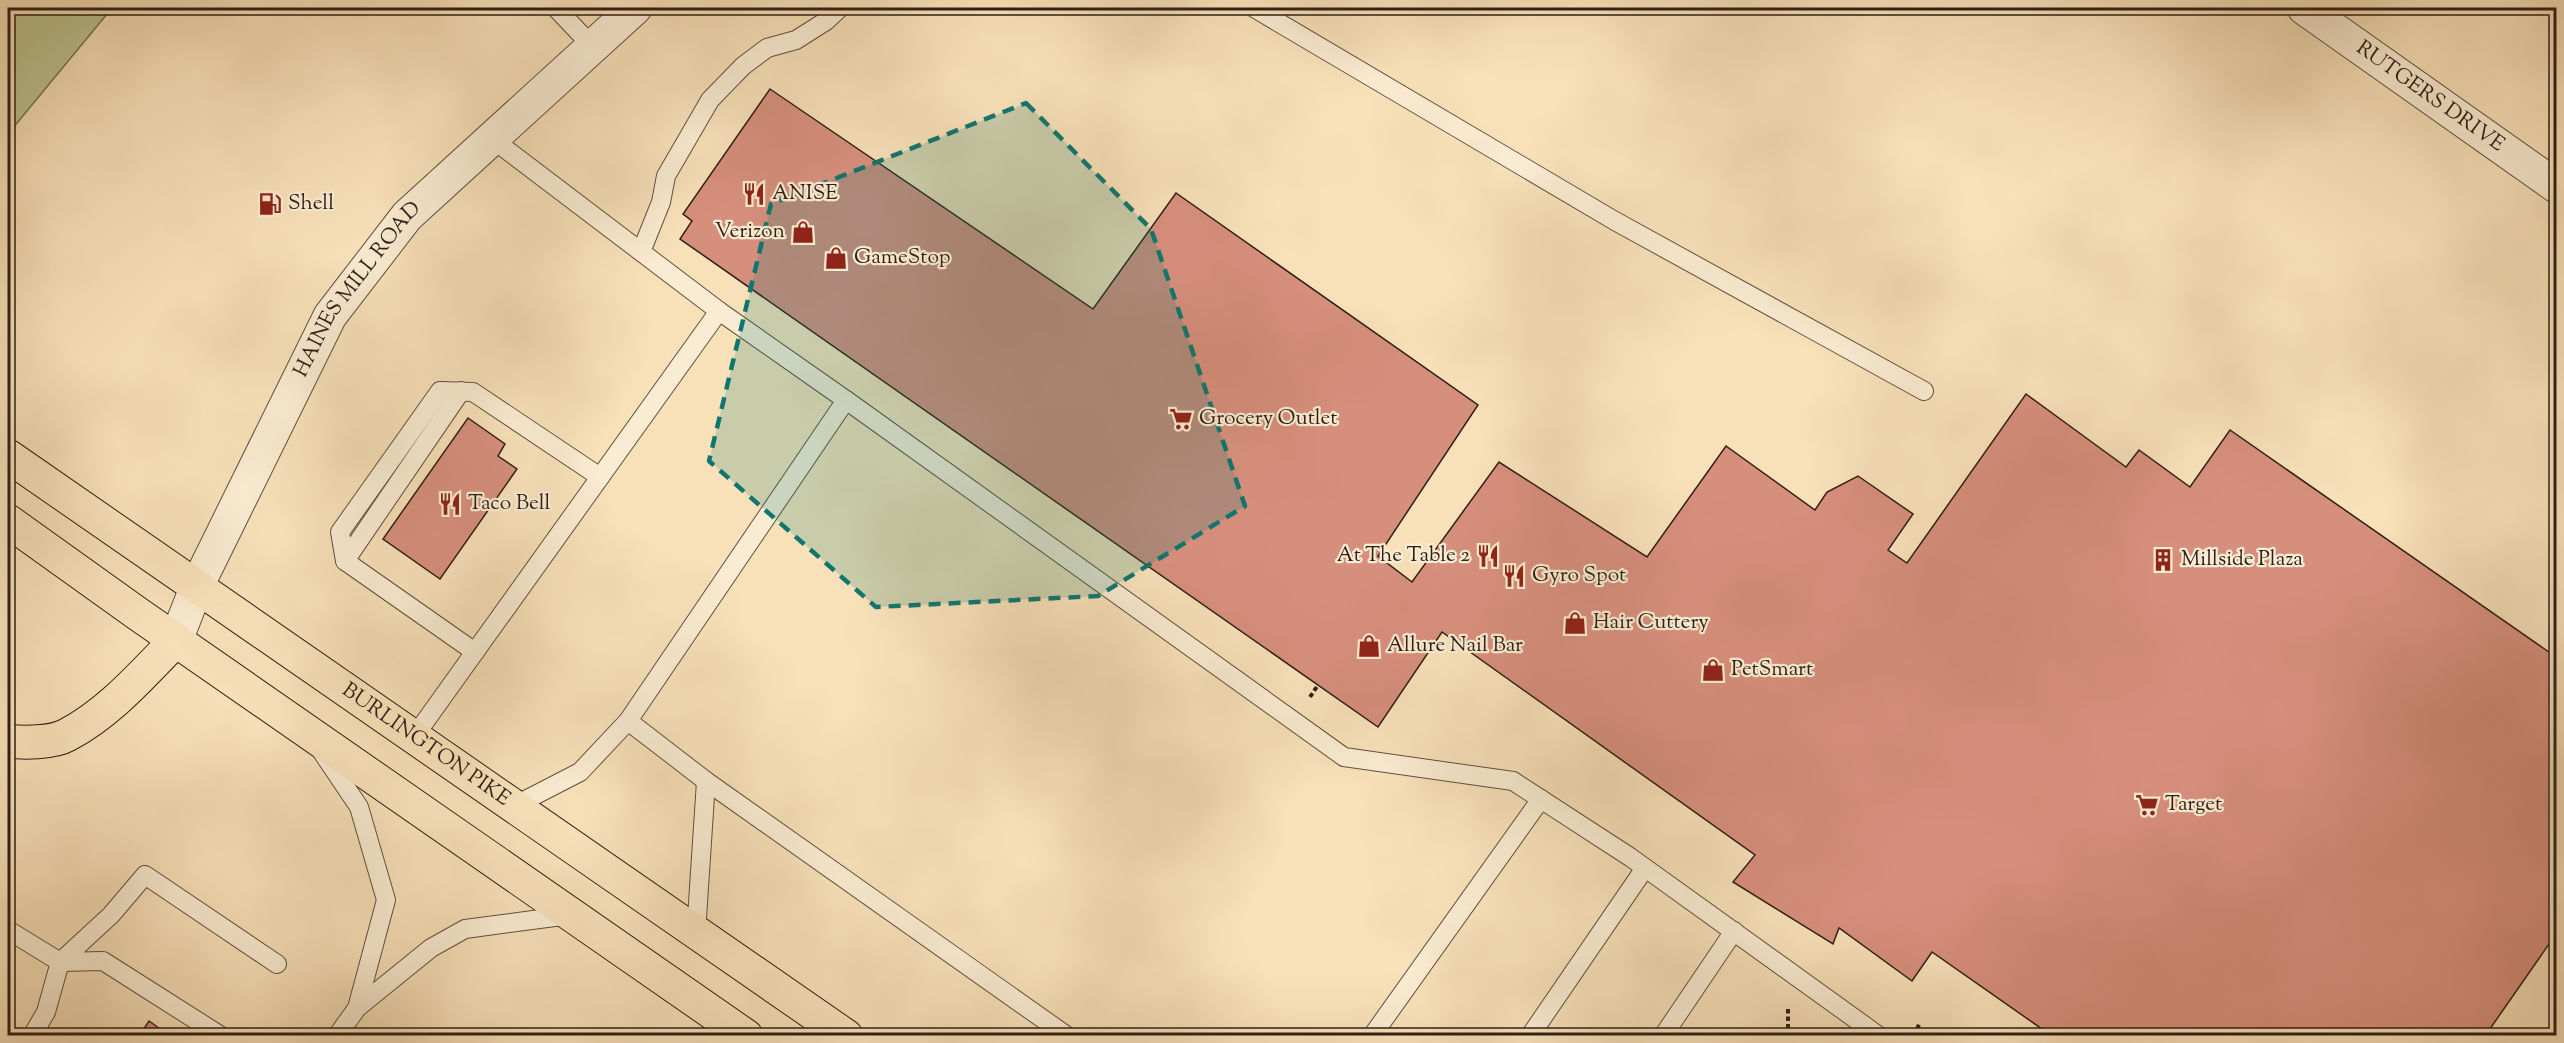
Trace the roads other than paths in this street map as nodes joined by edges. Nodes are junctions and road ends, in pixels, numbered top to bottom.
1 (556, 8) edge
2 (634, 8) edge
3 (840, 8) edge
4 (1254, 8) edge
5 (2304, 8) edge
6 (592, 46) junction
7 (491, 138) junction
8 (2556, 186) edge
9 (641, 252) junction
10 (719, 311) junction
11 (1924, 391) dead end
12 (846, 400) junction
13 (8, 456) edge
14 (600, 477) junction
15 (8, 521) edge
16 (197, 586) junction
17 (176, 640) junction
18 (475, 652) junction
19 (628, 721) junction
20 (307, 730) junction
21 (414, 737) junction
22 (8, 741) edge
23 (706, 781) junction
24 (1541, 799) junction
25 (514, 806) junction
26 (1646, 868) junction
27 (575, 915) junction
28 (8, 930) edge
29 (1734, 931) junction
30 (696, 933) junction
31 (60, 962) junction
32 (277, 964) dead end
33 (357, 1008) junction
34 (740, 1033) edge
35 (32, 1035) edge
36 (221, 1035) edge
37 (338, 1035) edge
38 (846, 1035) edge
39 (1067, 1035) edge
40 (1372, 1035) edge
41 (1530, 1035) edge
42 (1663, 1035) edge
43 (1879, 1035) edge

1 - 6 lane
2 - 6 street, HAINES MILL ROAD
3 - 9 lane
4 - 11 lane
5 - 8 street, RUTGERS DRIVE
6 - 7 street, HAINES MILL ROAD
7 - 9 lane
7 - 16 street, HAINES MILL ROAD
9 - 10 lane
10 - 12 lane
10 - 14 lane
12 - 19 lane
12 - 24 lane
13 - 16 highway, BURLINGTON PIKE
14 - 18 lane
14 - 18 lane
15 - 17 highway
16 - 17 street, HAINES MILL ROAD
16 - 21 highway, BURLINGTON PIKE
17 - 20 highway
17 - 22 highway
18 - 21 lane
19 - 23 lane
19 - 25 lane
20 - 27 highway
20 - 33 lane
21 - 25 highway, BURLINGTON PIKE
23 - 30 lane
23 - 39 lane
24 - 26 lane
24 - 40 lane
25 - 30 highway, BURLINGTON PIKE
26 - 29 lane
26 - 41 lane
27 - 33 lane
27 - 34 highway
28 - 31 lane
29 - 42 lane
29 - 43 lane
30 - 38 highway, BURLINGTON PIKE
31 - 32 lane
31 - 35 lane
31 - 36 lane
33 - 37 lane

